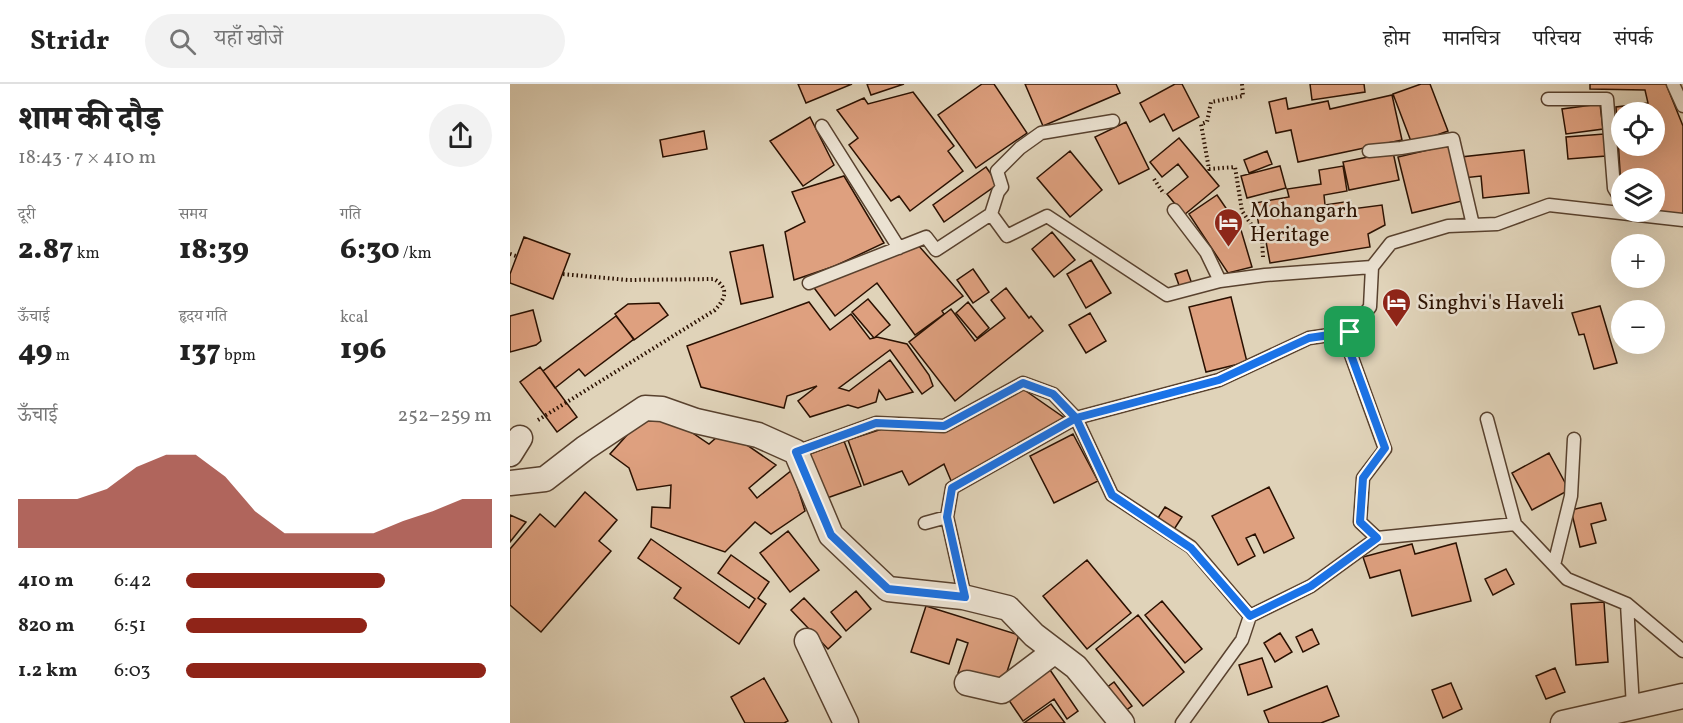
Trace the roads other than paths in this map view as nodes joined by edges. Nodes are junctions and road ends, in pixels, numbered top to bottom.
1 (1673, 84) edge
2 (1548, 99) dead end
3 (1683, 106) edge
4 (1113, 121) dead end
5 (822, 126) dead end
6 (1369, 151) dead end
7 (1612, 168) edge
8 (1174, 210) dead end
9 (1611, 211) edge
10 (991, 214) junction
11 (1665, 218) edge
12 (1683, 220) edge
13 (1473, 225) junction
14 (899, 248) junction
15 (1372, 267) junction
16 (1220, 281) junction
17 (809, 283) dead end
18 (1350, 332) junction
19 (1076, 418) junction
20 (1487, 419) dead end
21 (1574, 439) dead end
22 (796, 452) junction
23 (510, 483) edge
24 (947, 517) junction
25 (925, 524) dead end
26 (1515, 524) junction
27 (1377, 538) junction
28 (1554, 565) junction
29 (965, 597) junction
30 (1627, 604) junction
31 (1250, 616) junction
32 (807, 641) dead end
33 (1055, 651) junction
34 (1683, 651) edge
35 (968, 683) dead end
36 (1683, 696) edge
37 (1633, 707) junction
38 (846, 723) edge
39 (1122, 723) edge
40 (1182, 723) edge
41 (1563, 723) edge

1 - 3 lane
2 - 7 lane
4 - 10 lane
5 - 14 lane
6 - 13 lane
8 - 16 lane
9 - 13 lane
10 - 14 lane
10 - 16 lane
11 - 12 lane
13 - 15 lane
14 - 17 lane
15 - 16 lane
15 - 18 lane
18 - 19 lane
18 - 27 lane
19 - 22 lane
19 - 24 lane
19 - 31 lane
20 - 26 lane
21 - 28 lane
22 - 23 street
22 - 29 street
24 - 25 lane
24 - 29 lane
26 - 27 lane
26 - 28 lane
27 - 31 lane
28 - 30 lane
29 - 33 street
30 - 34 lane
30 - 37 lane
31 - 40 lane
32 - 38 street
33 - 35 street
33 - 39 street
36 - 37 street
37 - 41 street

